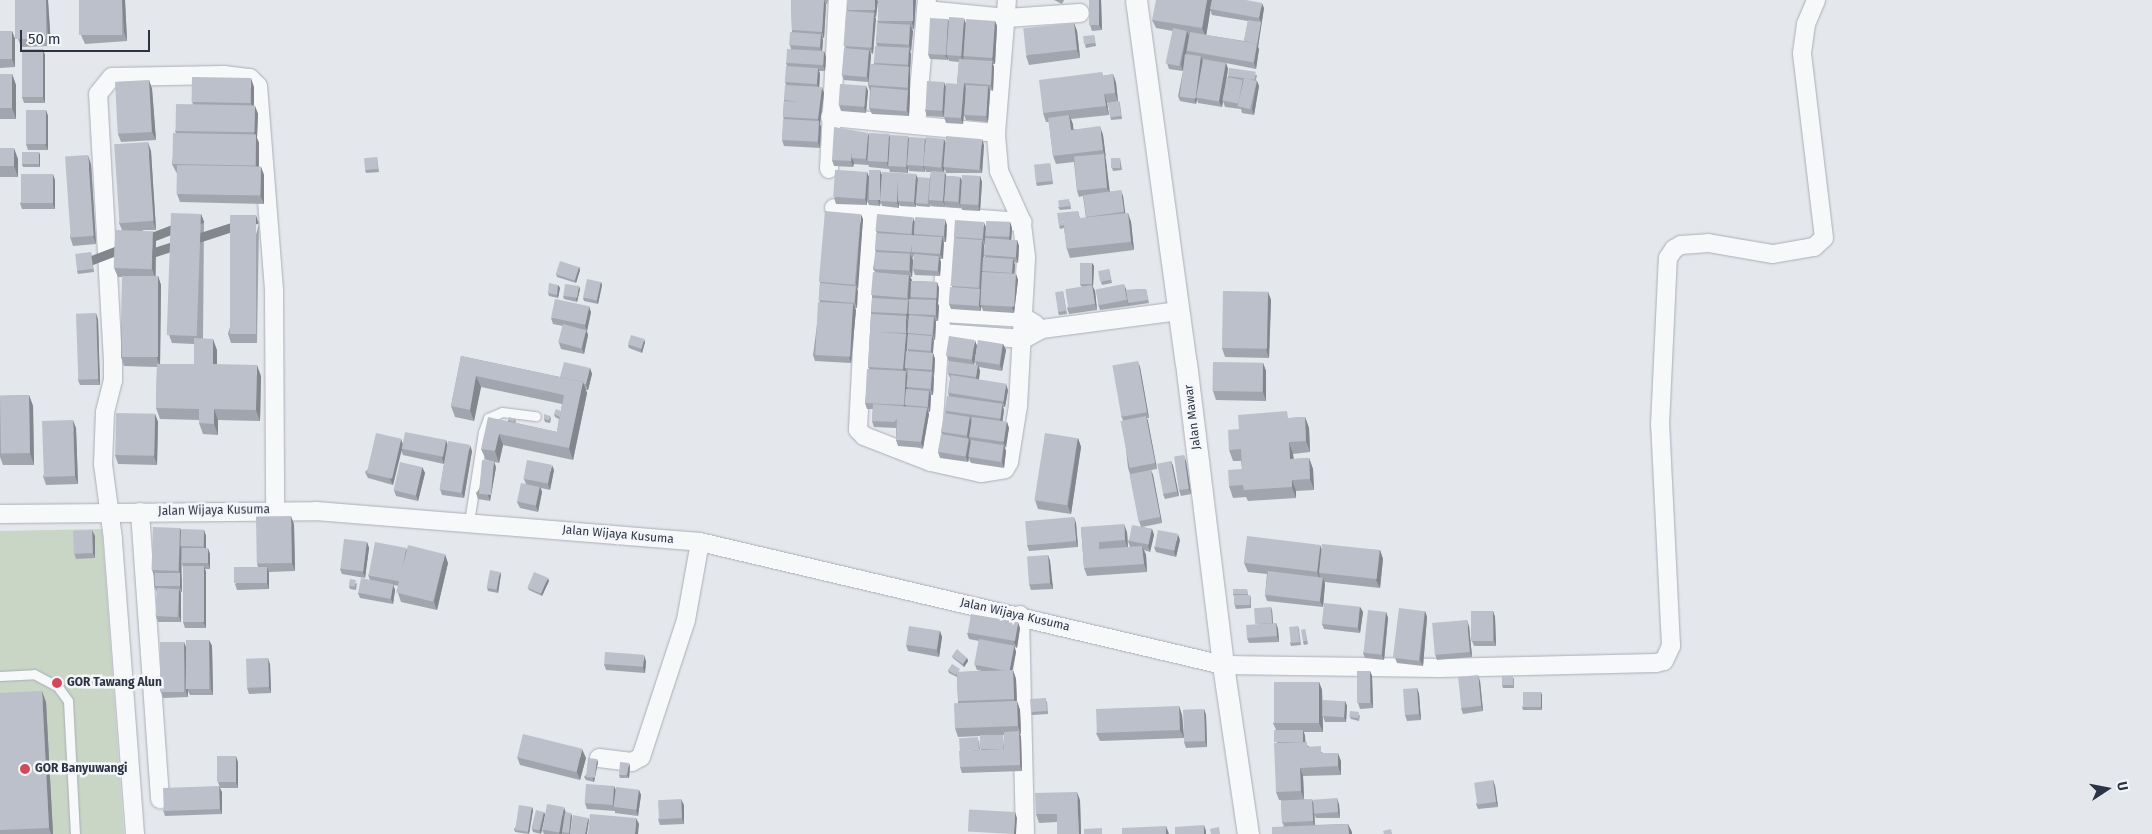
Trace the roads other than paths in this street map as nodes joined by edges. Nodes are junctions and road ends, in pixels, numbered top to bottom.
1 (838, 0) edge
2 (1007, 0) edge
3 (1136, 0) edge
4 (1816, 0) edge
5 (927, 5) edge
6 (1080, 13) dead end
7 (1007, 18) junction
8 (830, 117) junction
9 (916, 125) junction
10 (996, 132) junction
11 (829, 169) dead end
12 (834, 208) edge
13 (869, 212) junction
14 (948, 217) junction
15 (1022, 222) junction
16 (1179, 311) junction
17 (942, 313) junction
18 (1025, 318) junction
19 (1042, 329) junction
20 (941, 333) junction
21 (1024, 339) junction
22 (536, 416) dead end
23 (930, 462) junction
24 (275, 510) junction
25 (111, 512) junction
26 (140, 512) junction
27 (0, 514) edge
28 (469, 522) junction
29 (700, 542) junction
30 (1020, 615) junction
31 (1223, 665) junction
32 (0, 676) edge
33 (599, 758) edge
34 (160, 800) dead end
35 (74, 834) edge
36 (136, 834) edge
37 (1025, 834) edge
38 (1248, 834) edge

1 - 8 street
2 - 7 street
3 - 16 street, Jalan Mawar
4 - 31 street, Jalan Wijaya Kusuma
5 - 7 street
5 - 9 street
6 - 7 street
7 - 10 street
8 - 9 street
8 - 11 street
9 - 10 street
10 - 15 street
12 - 13 street
13 - 14 street
13 - 23 street
14 - 15 street
14 - 17 street
15 - 18 street
16 - 19 street
16 - 31 street, Jalan Mawar
17 - 18 street
17 - 20 street
18 - 19 street
18 - 21 street
19 - 21 street
20 - 21 street
20 - 23 street
21 - 23 street
22 - 28 lane
24 - 25 street
24 - 26 street, Jalan Wijaya Kusuma
24 - 28 street, Jalan Wijaya Kusuma
25 - 26 street, Jalan Wijaya Kusuma
25 - 27 street, Jalan Wijaya Kusuma
25 - 36 street
26 - 34 street
28 - 29 street, Jalan Wijaya Kusuma
29 - 30 street, Jalan Wijaya Kusuma
29 - 33 street
30 - 31 street, Jalan Wijaya Kusuma
30 - 37 street
31 - 38 street, Jalan Mawar
32 - 35 lane

